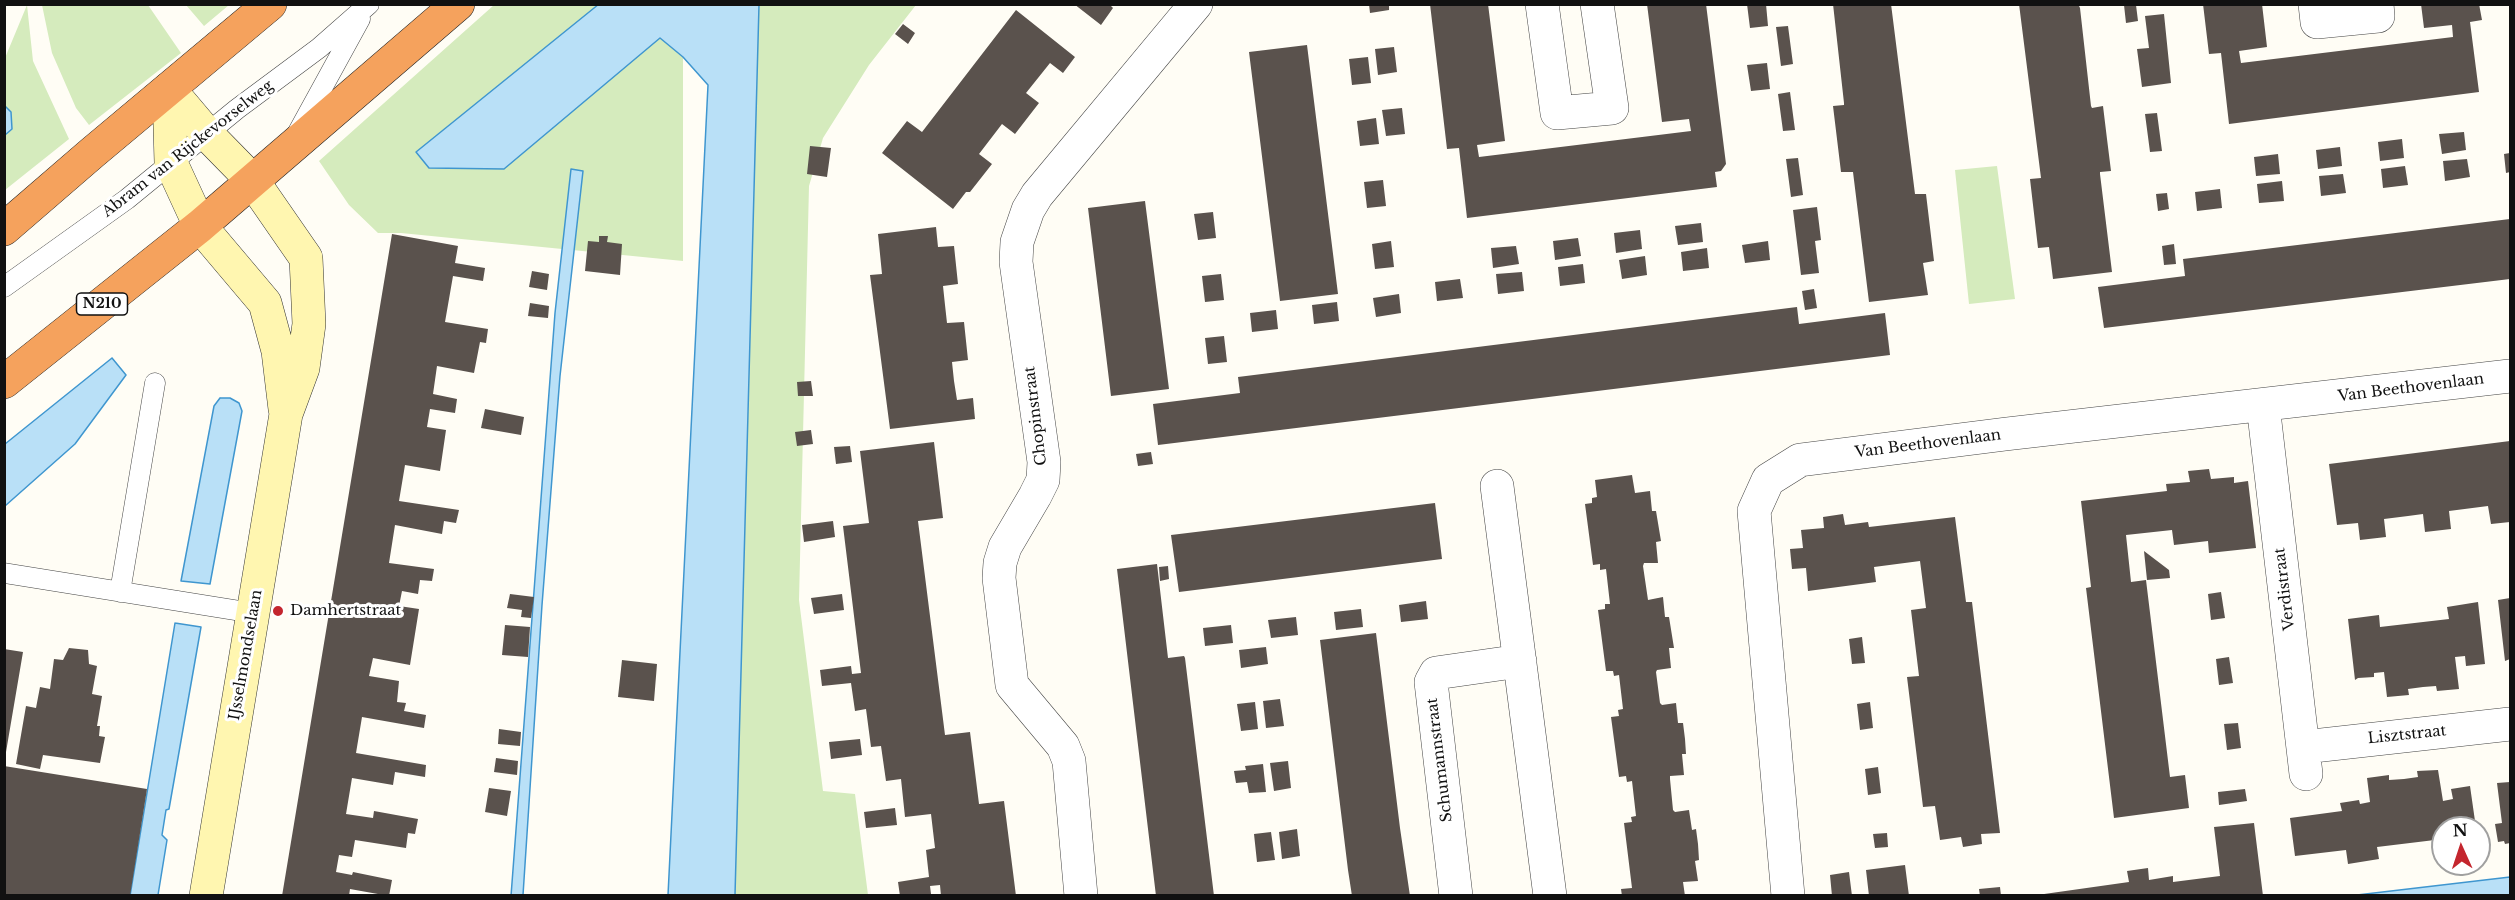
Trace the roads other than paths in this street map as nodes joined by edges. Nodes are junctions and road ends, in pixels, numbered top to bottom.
1 (270, 4) edge
2 (458, 4) edge
3 (1196, 4) edge
4 (1542, 4) edge
5 (1597, 4) edge
6 (2315, 4) edge
7 (2377, 4) edge
8 (368, 5) edge
9 (170, 89) junction
10 (207, 134) junction
11 (289, 148) junction
12 (171, 163) junction
13 (252, 180) junction
14 (201, 226) junction
15 (4, 229) edge
16 (4, 287) edge
17 (2511, 376) edge
18 (4, 382) edge
19 (155, 383) dead end
20 (2263, 405) junction
21 (286, 414) junction
22 (1497, 486) dead end
23 (4, 573) edge
24 (120, 592) junction
25 (253, 613) junction
26 (1520, 661) junction
27 (2511, 724) edge
28 (2305, 760) joint
29 (206, 896) edge
30 (1081, 896) edge
31 (1456, 896) edge
32 (1550, 896) edge
33 (1788, 896) edge

1 - 9 highway
2 - 11 highway, Abram van Rijckevorselweg / N210
3 - 30 street, Chopinstraat
4 - 5 street
6 - 7 street
8 - 10 lane, Abram van Rijckevorselweg / N210
8 - 11 lane, Abram van Rijckevorselweg / N210
9 - 10 street, IJsselmondselaan
9 - 12 street, IJsselmondselaan
9 - 15 highway
10 - 12 lane, Abram van Rijckevorselweg / N210
10 - 13 street, IJsselmondselaan
11 - 13 highway, Abram van Rijckevorselweg / N210
12 - 14 street, IJsselmondselaan
12 - 16 lane, Abram van Rijckevorselweg / N210
13 - 14 highway, Abram van Rijckevorselweg / N210
13 - 21 street, IJsselmondselaan
14 - 18 highway, Abram van Rijckevorselweg / N210
14 - 21 street, IJsselmondselaan
17 - 20 street, Van Beethovenlaan
19 - 24 lane
20 - 28 street, Verdistraat
20 - 33 street, Van Beethovenlaan
21 - 25 street, IJsselmondselaan
22 - 26 street
23 - 24 lane
24 - 25 lane
25 - 29 street, IJsselmondselaan
26 - 31 street, Schumannstraat
26 - 32 street
27 - 28 street, Lisztstraat

